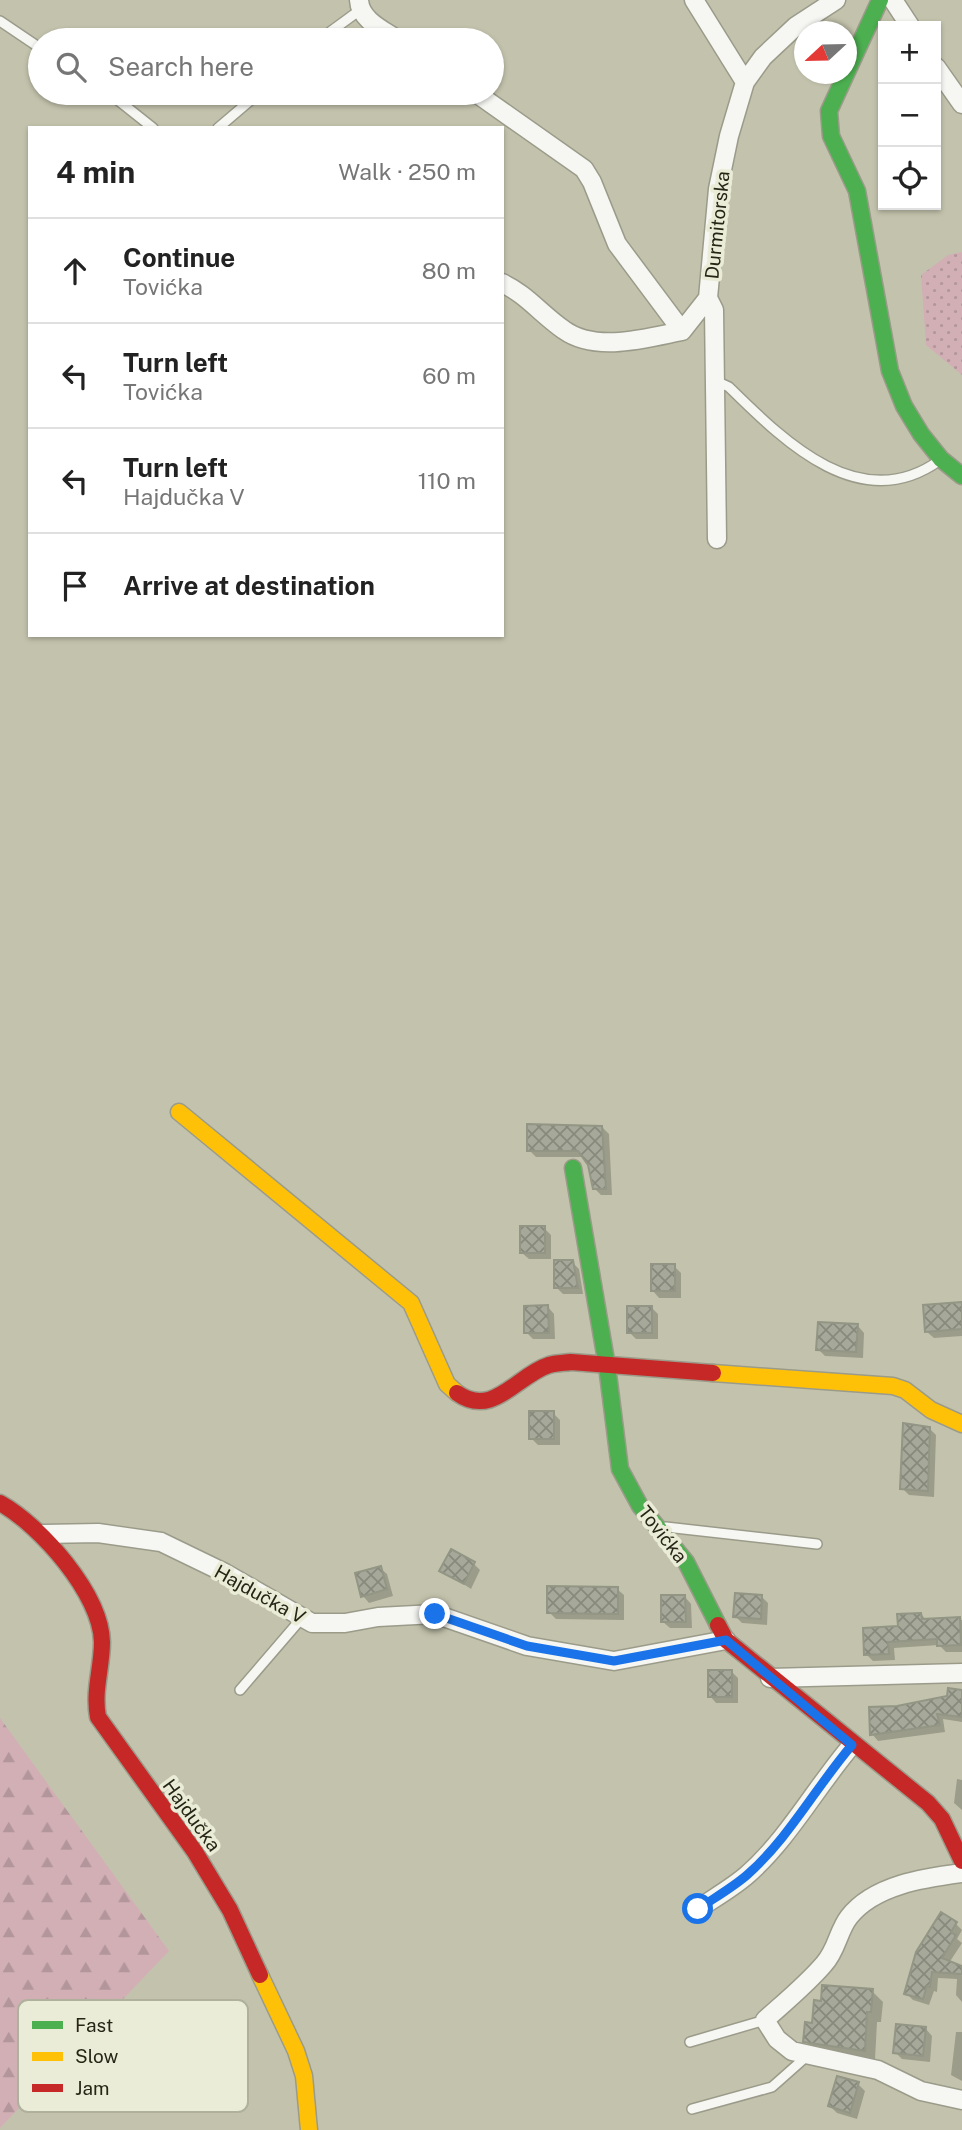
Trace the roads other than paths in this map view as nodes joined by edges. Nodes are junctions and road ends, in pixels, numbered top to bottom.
1 (694, 0) edge
2 (836, 0) edge
3 (880, 0) edge
4 (894, 0) edge
5 (360, 5) edge
6 (0, 21) edge
7 (907, 21) edge
8 (333, 28) edge
9 (380, 28) edge
10 (28, 40) edge
11 (941, 73) edge
12 (745, 82) junction
13 (962, 104) edge
14 (124, 105) edge
15 (244, 105) edge
16 (494, 105) edge
17 (150, 126) edge
18 (220, 126) edge
19 (504, 284) edge
20 (708, 298) junction
21 (682, 331) junction
22 (716, 381) junction
23 (942, 459) junction
24 (962, 475) edge
25 (717, 538) dead end
26 (179, 1112) dead end
27 (573, 1168) dead end
28 (607, 1366) junction
29 (962, 1424) edge
30 (0, 1503) edge
31 (655, 1526) junction
32 (43, 1534) junction
33 (817, 1544) dead end
34 (300, 1619) junction
35 (726, 1640) junction
36 (962, 1674) edge
37 (770, 1678) junction
38 (240, 1690) dead end
39 (852, 1745) junction
40 (962, 1861) edge
41 (962, 1872) edge
42 (698, 1909) dead end
43 (765, 2020) junction
44 (690, 2042) dead end
45 (807, 2056) junction
46 (962, 2100) edge
47 (692, 2109) dead end
48 (309, 2130) edge

1 - 12 street
2 - 12 street, Durmitorska
3 - 23 street
4 - 7 street
5 - 8 lane
5 - 9 street
6 - 10 lane
11 - 13 street
12 - 20 street, Durmitorska
14 - 17 lane
15 - 18 lane
16 - 21 street
19 - 21 street
20 - 21 street, Durmitorska
20 - 22 street
22 - 23 lane
22 - 25 street
23 - 24 street
26 - 28 street
27 - 28 street, Tovićka
28 - 29 street
28 - 31 street, Tovićka
30 - 32 street, Hajdučka
31 - 33 lane
31 - 35 street, Tovićka
32 - 34 street, Hajdučka V
32 - 48 street, Hajdučka
34 - 35 street, Hajdučka V
34 - 38 lane
35 - 37 street, Tovićka
36 - 37 street
37 - 39 street, Tovićka
39 - 40 street, Tovićka
39 - 42 street
41 - 43 street
43 - 44 lane
43 - 45 street
45 - 46 street
45 - 47 lane

